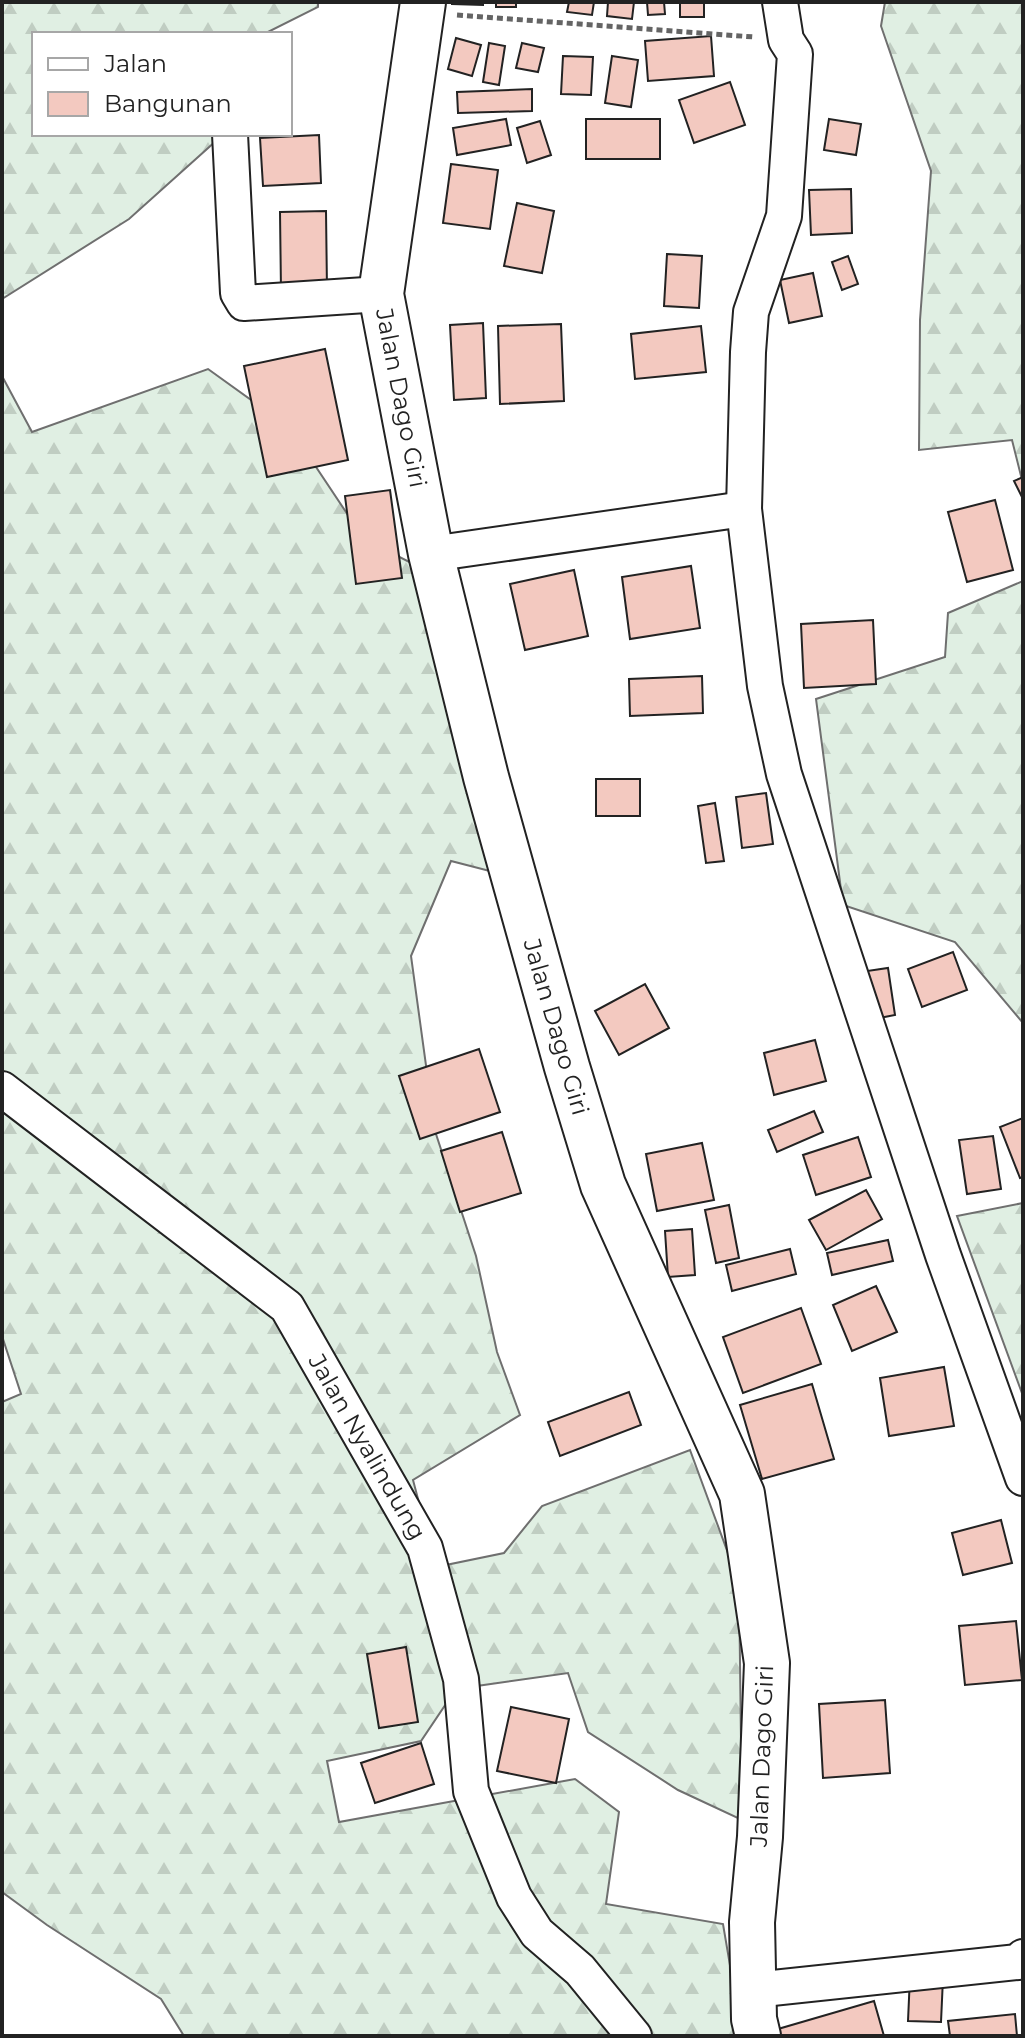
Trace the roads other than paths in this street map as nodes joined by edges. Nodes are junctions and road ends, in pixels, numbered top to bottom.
1 (780, 2) edge
2 (421, 7) edge
3 (230, 136) edge
4 (381, 294) junction
5 (744, 509) junction
6 (431, 554) junction
7 (2, 1089) edge
8 (1023, 1478) edge
9 (1021, 1965) edge
10 (753, 1990) junction
11 (634, 2036) edge
12 (758, 2036) edge

1 - 5 street
2 - 4 main road, Jalan Dago Giri
3 - 4 street
4 - 6 main road, Jalan Dago Giri
5 - 6 street
5 - 8 street
6 - 10 main road, Jalan Dago Giri
7 - 11 street, Jalan Nyalindung
9 - 10 street
10 - 12 main road, Jalan Dago Giri

